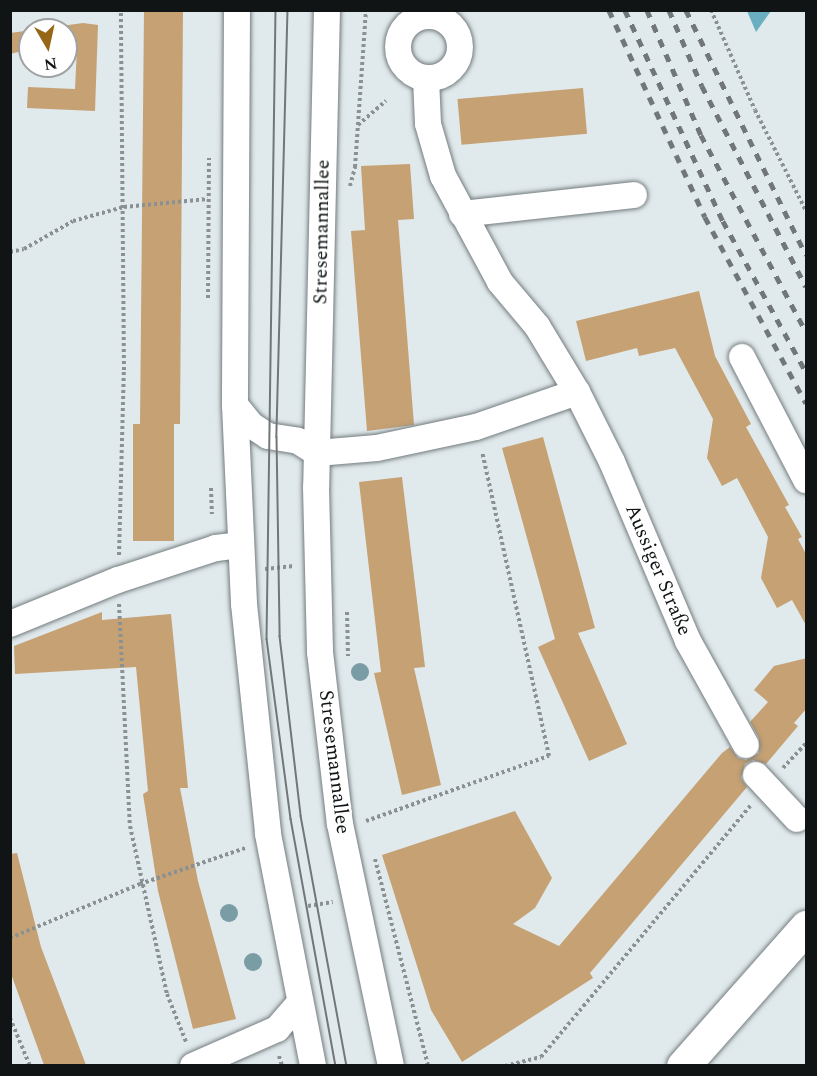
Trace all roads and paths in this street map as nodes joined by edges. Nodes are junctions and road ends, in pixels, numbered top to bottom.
1 (121, 10) edge
2 (237, 10) edge
3 (327, 10) edge
4 (711, 10) edge
5 (426, 78) dead end
6 (386, 101) dead end
7 (357, 126) dead end
8 (634, 195) dead end
9 (208, 199) dead end
10 (124, 207) junction
11 (807, 211) edge
12 (462, 214) junction
13 (10, 252) edge
14 (742, 357) dead end
15 (577, 392) junction
16 (235, 405) junction
17 (476, 428) junction
18 (268, 436) junction
19 (329, 453) junction
20 (236, 476) junction
21 (807, 480) edge
22 (318, 537) junction
23 (240, 545) junction
24 (256, 571) dead end
25 (118, 580) junction
26 (346, 606) dead end
27 (10, 624) edge
28 (348, 666) dead end
29 (807, 743) edge
30 (746, 745) dead end
31 (761, 781) junction
32 (365, 810) dead end
33 (797, 819) dead end
34 (366, 821) junction
35 (368, 830) dead end
36 (250, 846) dead end
37 (372, 847) dead end
38 (140, 884) junction
39 (385, 892) junction
40 (355, 898) junction
41 (282, 910) junction
42 (805, 931) edge
43 (10, 938) edge
44 (299, 1004) junction
45 (10, 1018) edge
46 (30, 1065) edge
47 (194, 1065) edge
48 (313, 1065) edge
49 (391, 1065) edge
50 (428, 1065) edge
51 (505, 1065) edge
52 (683, 1065) edge

1 - 10 path
2 - 16 street
3 - 19 street, Stresemannallee
4 - 11 path
5 - 12 street, Aussiger Straße
6 - 7 path
8 - 12 street
9 - 10 path
10 - 13 path
10 - 25 path
12 - 15 street, Aussiger Straße
14 - 21 street
15 - 17 street
15 - 30 street, Aussiger Straße
16 - 18 street
16 - 20 street
17 - 19 street
17 - 34 path
18 - 19 street
18 - 20 street
19 - 22 street, Stresemannallee
20 - 23 street
22 - 24 path
22 - 40 street, Stresemannallee
23 - 25 street
23 - 41 street
25 - 27 street
25 - 38 path
26 - 28 path
29 - 31 path
31 - 33 street
31 - 51 path
32 - 34 path
34 - 35 path
36 - 38 path
37 - 39 path
38 - 43 path
38 - 47 path
39 - 40 path
39 - 50 path
40 - 41 path
40 - 49 street, Stresemannallee
41 - 44 street
42 - 52 main road
44 - 47 street
44 - 48 street
45 - 46 path

